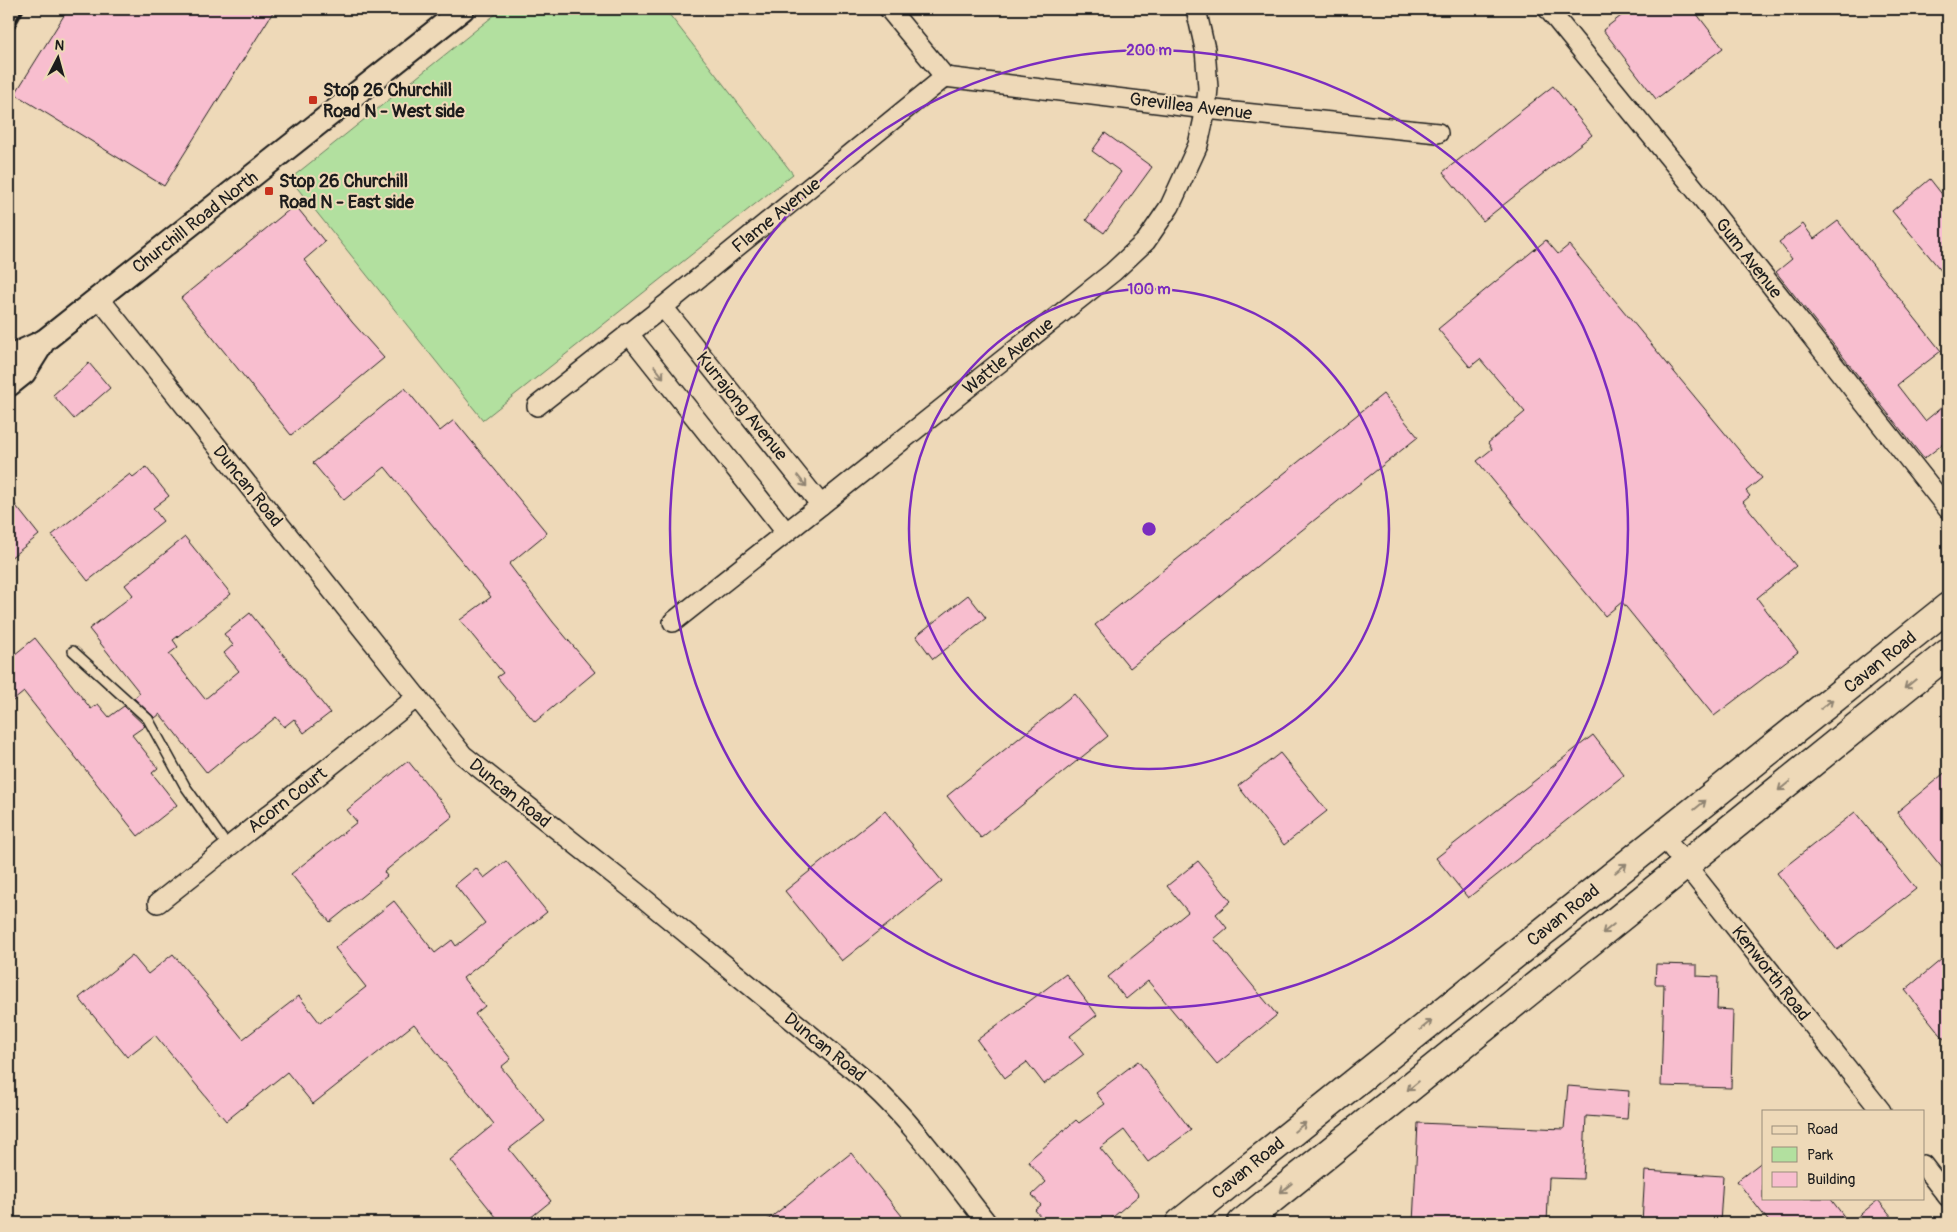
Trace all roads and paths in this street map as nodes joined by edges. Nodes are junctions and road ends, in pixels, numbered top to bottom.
1 (890, 9) edge
2 (1196, 9) edge
3 (1548, 9) edge
4 (455, 11) edge
5 (945, 77) junction
6 (1206, 108) junction
7 (1438, 133) dead end
8 (99, 298) junction
9 (663, 306) junction
10 (628, 333) junction
11 (44, 341) junction
12 (9, 357) edge
13 (9, 385) edge
14 (537, 406) dead end
15 (822, 506) junction
16 (1948, 509) edge
17 (786, 532) junction
18 (1948, 607) edge
19 (673, 622) dead end
20 (73, 651) dead end
21 (1948, 653) edge
22 (417, 697) junction
23 (1662, 835) junction
24 (228, 847) junction
25 (1686, 866) junction
26 (158, 903) dead end
27 (1880, 1110) edge
28 (1924, 1166) edge
29 (1948, 1197) edge
30 (987, 1223) edge
31 (1180, 1223) edge
32 (1242, 1223) edge

1 - 5 street
2 - 6 street, Wattle Avenue
3 - 16 street, Gum Avenue
4 - 8 street, Churchill Road North
5 - 6 street, Grevillea Avenue
5 - 9 street, Flame Avenue
6 - 7 street, Grevillea Avenue
6 - 15 street, Wattle Avenue
8 - 11 street, Churchill Road North
8 - 22 street, Duncan Road
9 - 10 street, Flame Avenue
9 -> 15 street, Kurrajong Avenue
10 - 14 street, Flame Avenue
10 -> 17 street
11 - 12 street, Churchill Road North
11 - 13 street, Churchill Road North
15 - 17 street, Wattle Avenue
17 - 19 street, Wattle Avenue
23 -> 18 main road, Cavan Road
20 - 24 lane
21 -> 25 main road, Cavan Road
22 - 24 street, Acorn Court
22 - 30 street, Duncan Road
23 - 25 street, Kenworth Road
31 -> 23 main road, Cavan Road
24 - 26 street, Acorn Court
25 - 27 street, Kenworth Road
25 -> 32 main road, Cavan Road
28 - 29 street

